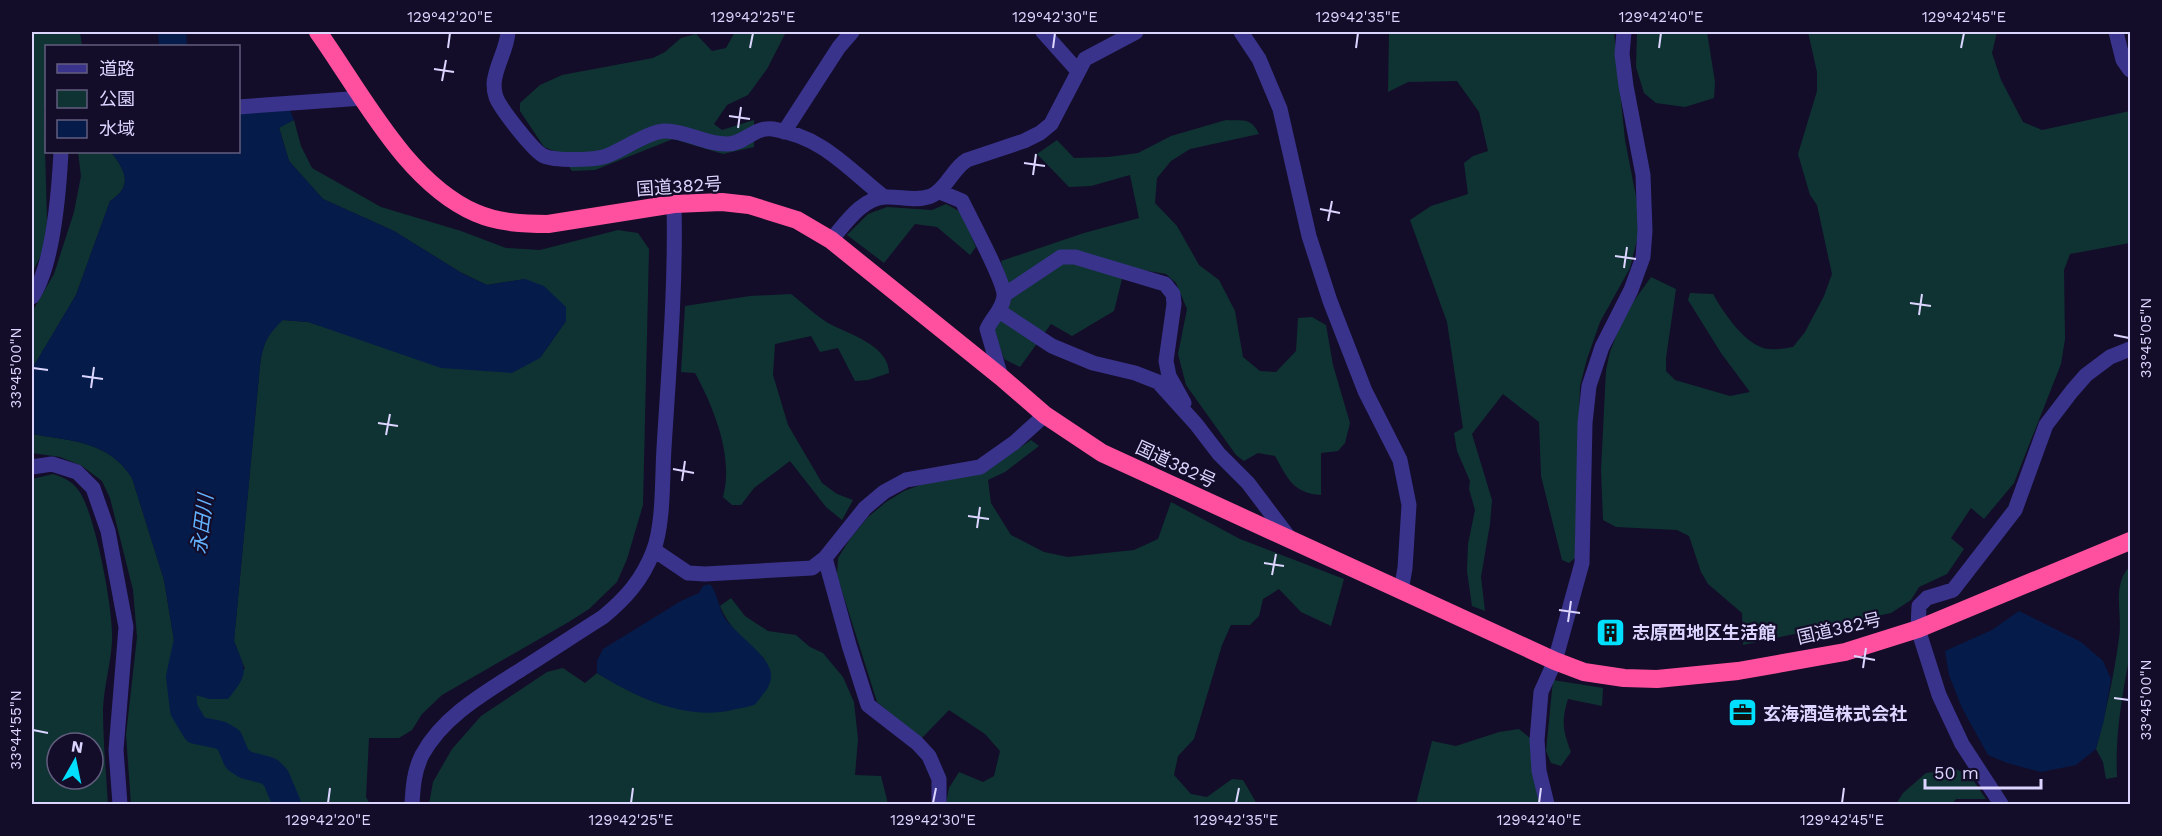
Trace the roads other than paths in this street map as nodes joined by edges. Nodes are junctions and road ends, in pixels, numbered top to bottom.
1 (318, 32) edge
2 (508, 32) edge
3 (852, 32) edge
4 (1043, 32) edge
5 (1136, 32) edge
6 (1241, 32) edge
7 (1624, 32) edge
8 (2116, 32) edge
9 (1077, 70) junction
10 (2130, 70) edge
11 (363, 98) junction
12 (240, 107) edge
13 (784, 132) junction
14 (61, 153) edge
15 (940, 192) junction
16 (884, 197) junction
17 (674, 204) junction
18 (831, 240) junction
19 (1004, 295) junction
20 (32, 297) edge
21 (999, 311) junction
22 (2130, 349) edge
23 (1001, 377) junction
24 (1045, 415) junction
25 (1196, 424) junction
26 (32, 467) edge
27 (1291, 540) junction
28 (2130, 541) edge
29 (654, 550) junction
30 (825, 558) junction
31 (1401, 591) junction
32 (1918, 629) junction
33 (1555, 662) junction
34 (120, 804) edge
35 (412, 804) edge
36 (939, 804) edge
37 (1547, 804) edge
38 (2001, 804) edge

1 - 11 highway, 国道382号
2 - 13 street
3 - 13 street
4 - 9 street
5 - 9 street
6 - 31 street
7 - 33 street
8 - 10 street
9 - 15 street
11 - 12 street
11 - 17 highway, 国道382号
13 - 16 street
14 - 20 street
15 - 16 street
15 - 19 street
16 - 18 street
17 - 18 highway, 国道382号
17 - 29 street
18 - 23 highway, 国道382号
19 - 21 street
19 - 25 street
21 - 23 street
21 - 25 street
22 - 32 street
23 - 24 highway, 国道382号
24 - 27 highway, 国道382号
24 - 30 street
25 - 27 street
26 - 34 street
27 - 31 highway, 国道382号
28 - 32 highway, 国道382号
29 - 30 street
29 - 35 street
30 - 36 street
31 - 33 highway, 国道382号
32 - 33 highway, 国道382号
32 - 38 street
33 - 37 street

